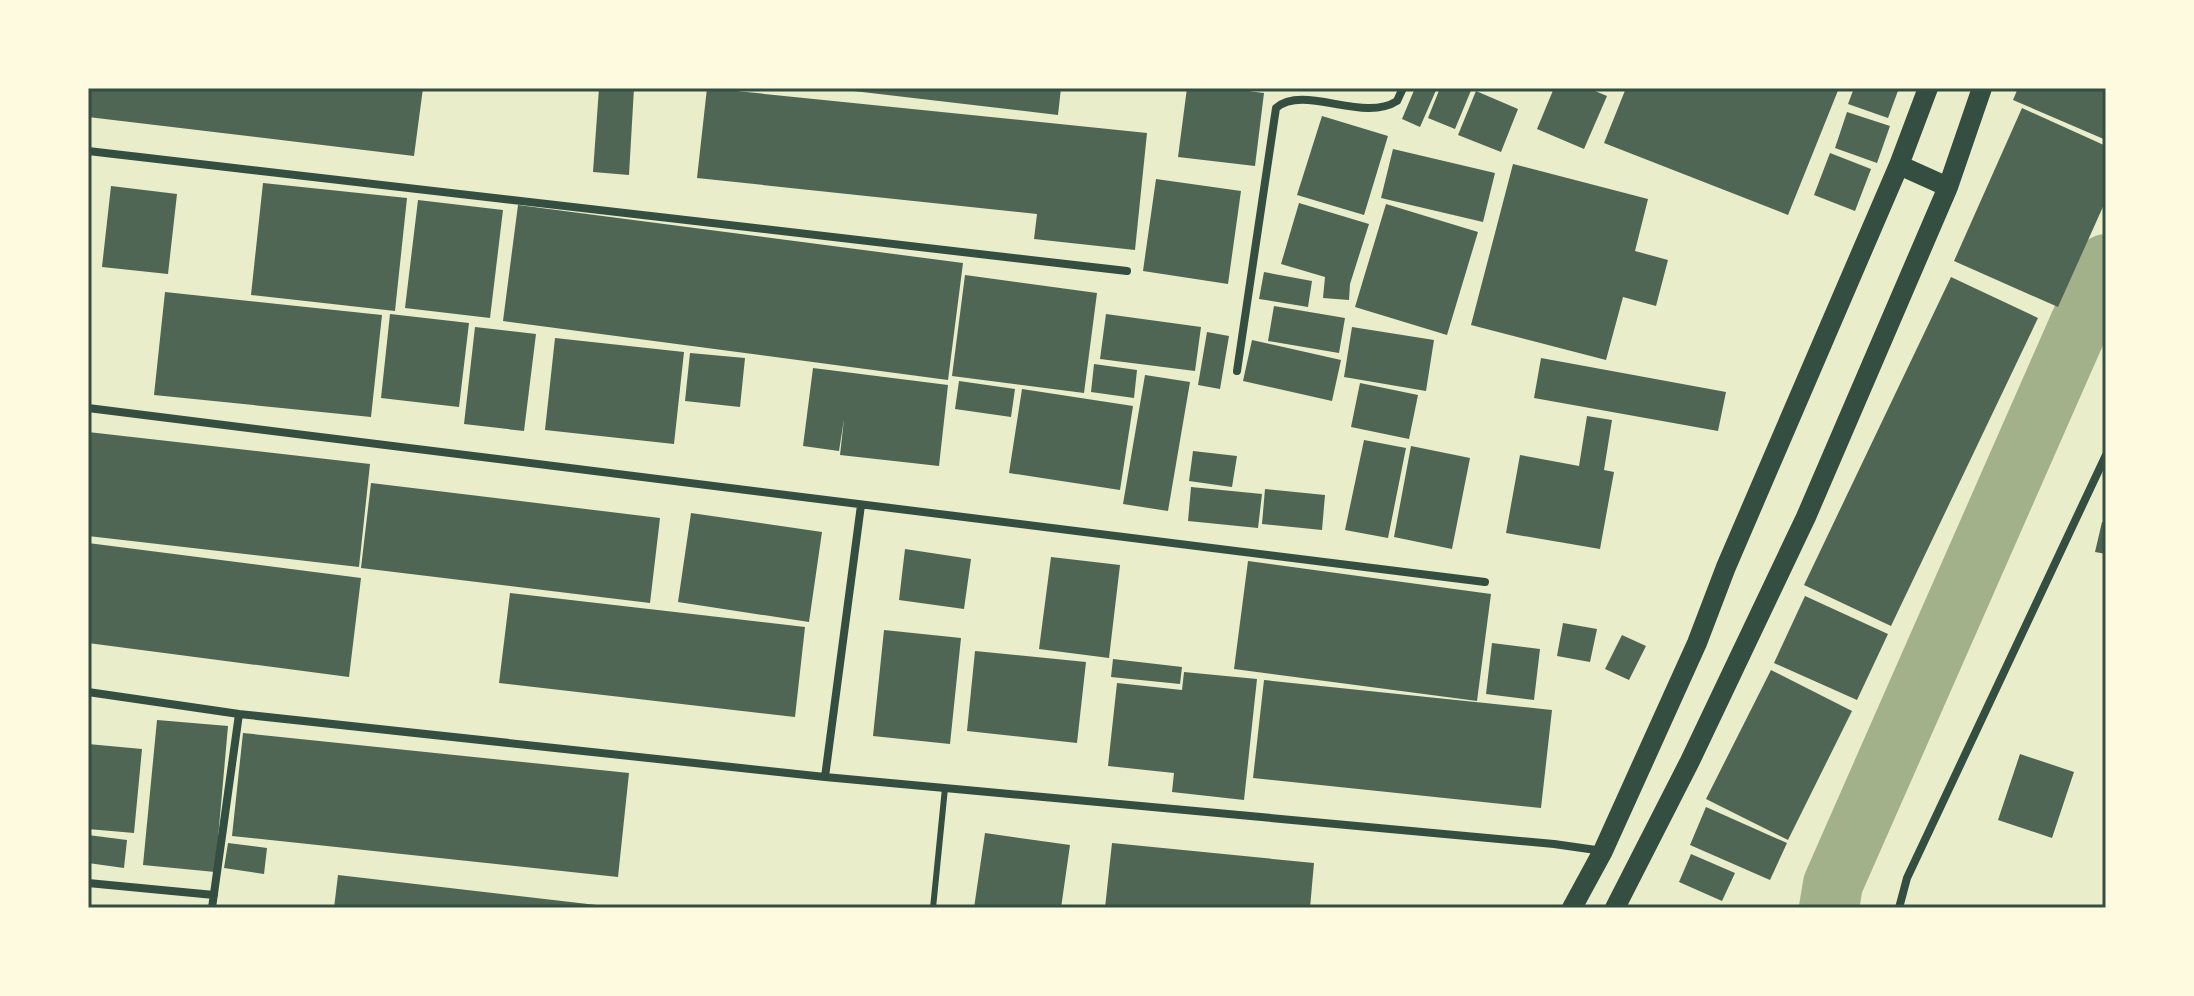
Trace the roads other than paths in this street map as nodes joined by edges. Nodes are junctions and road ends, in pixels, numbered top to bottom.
1 (1403, 88) edge
2 (1928, 88) edge
3 (1982, 88) edge
4 (88, 151) edge
5 (1899, 165) junction
6 (1948, 187) junction
7 (1127, 271) dead end
8 (1237, 371) dead end
9 (88, 408) edge
10 (2106, 455) edge
11 (861, 505) junction
12 (1485, 582) dead end
13 (88, 692) edge
14 (239, 714) junction
15 (825, 777) junction
16 (945, 788) junction
17 (1603, 851) junction
18 (88, 883) edge
19 (214, 895) junction
20 (212, 908) edge
21 (933, 908) edge
22 (1572, 908) edge
23 (1615, 908) edge
24 (1899, 908) edge

1 - 8 street
2 - 5 main road
3 - 6 main road
4 - 7 street
5 - 6 main road
5 - 17 main road
6 - 23 main road
9 - 11 street
10 - 24 street
11 - 12 street
11 - 15 street
13 - 14 street
14 - 15 street
14 - 19 street
15 - 16 street
16 - 17 street
16 - 21 lane
17 - 22 main road
18 - 19 street
19 - 20 street

